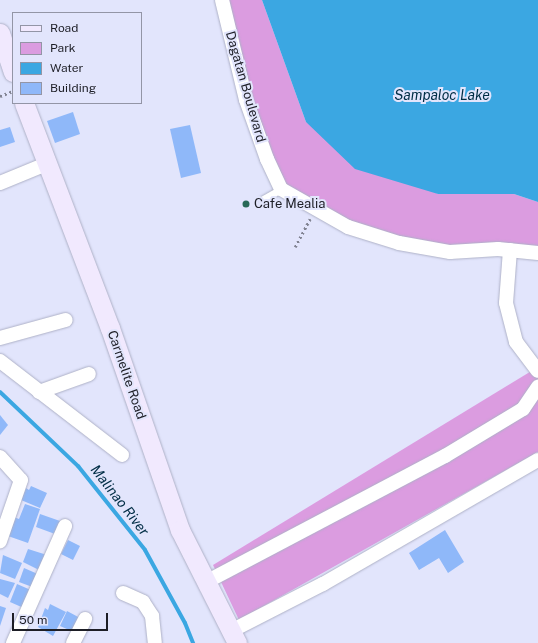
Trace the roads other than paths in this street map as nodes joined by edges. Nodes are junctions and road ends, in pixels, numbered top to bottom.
1 (222, 0) edge
2 (0, 33) edge
3 (12, 69) edge
4 (24, 104) edge
5 (46, 164) junction
6 (0, 183) edge
7 (281, 189) junction
8 (263, 199) dead end
9 (510, 250) junction
10 (538, 253) edge
11 (66, 320) dead end
12 (0, 338) edge
13 (0, 361) edge
14 (538, 371) edge
15 (89, 374) dead end
16 (538, 388) edge
17 (39, 392) junction
18 (122, 456) dead end
19 (0, 457) edge
20 (538, 460) edge
21 (65, 526) dead end
22 (0, 541) edge
23 (206, 582) junction
24 (123, 593) dead end
25 (85, 619) dead end
26 (234, 637) edge
27 (13, 643) edge
28 (73, 643) edge
29 (155, 643) edge

1 - 7 street, Dagatan Boulevard
2 - 3 street
4 - 5 street, Carmelite Road
5 - 6 street
5 - 23 street, Carmelite Road
7 - 8 lane
7 - 9 street
9 - 10 street
9 - 14 street
11 - 12 street
13 - 17 street
15 - 17 street
16 - 23 street
17 - 18 street
19 - 22 street
20 - 26 street
21 - 27 street
23 - 26 street, Carmelite Road
24 - 29 street
25 - 28 street

